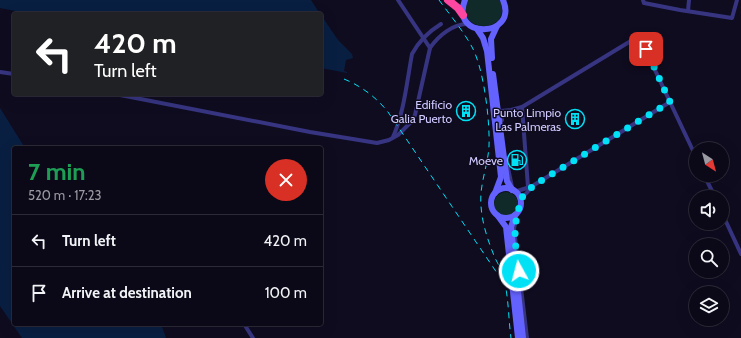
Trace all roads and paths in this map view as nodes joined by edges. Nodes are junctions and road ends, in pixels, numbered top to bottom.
1 (398, 0) edge
2 (448, 0) edge
3 (465, 0) edge
4 (503, 0) edge
5 (643, 0) edge
6 (689, 0) edge
7 (736, 0) edge
8 (688, 11) junction
9 (463, 15) junction
10 (441, 24) dead end
11 (468, 24) junction
12 (497, 26) junction
13 (477, 29) junction
14 (423, 38) junction
15 (430, 48) junction
16 (0, 72) edge
17 (12, 74) edge
18 (494, 76) junction
19 (126, 96) edge
20 (670, 102) junction
21 (522, 107) junction
22 (501, 111) junction
23 (392, 138) junction
24 (689, 142) edge
25 (534, 185) junction
26 (528, 187) junction
27 (513, 191) junction
28 (495, 193) junction
29 (520, 200) junction
30 (516, 213) junction
31 (498, 216) junction
32 (729, 228) edge
33 (741, 254) edge
34 (245, 326) edge
35 (253, 338) edge
36 (518, 338) edge
37 (523, 338) edge
38 (526, 338) edge

1 - 14 street
2 - 9 highway
3 - 9 main road
4 - 12 main road
5 - 8 street
6 - 8 street
7 - 8 street
9 - 11 main road
10 - 14 street
11 - 13 main road
11 - 15 street
12 - 13 main road
12 - 18 main road
13 - 28 main road
14 - 15 street
14 - 23 street
15 - 23 street
16 - 17 street
18 - 22 street
18 - 27 main road
19 - 23 street
20 - 21 street
20 - 24 street
20 - 25 street
21 - 22 street
21 - 26 street
22 - 27 street
25 - 26 street
25 - 29 street
26 - 27 street
27 - 28 main road
27 - 29 main road
28 - 31 main road
29 - 30 main road
30 - 31 main road
30 - 37 main road
30 - 38 street
31 - 36 main road
32 - 33 street
34 - 35 street

